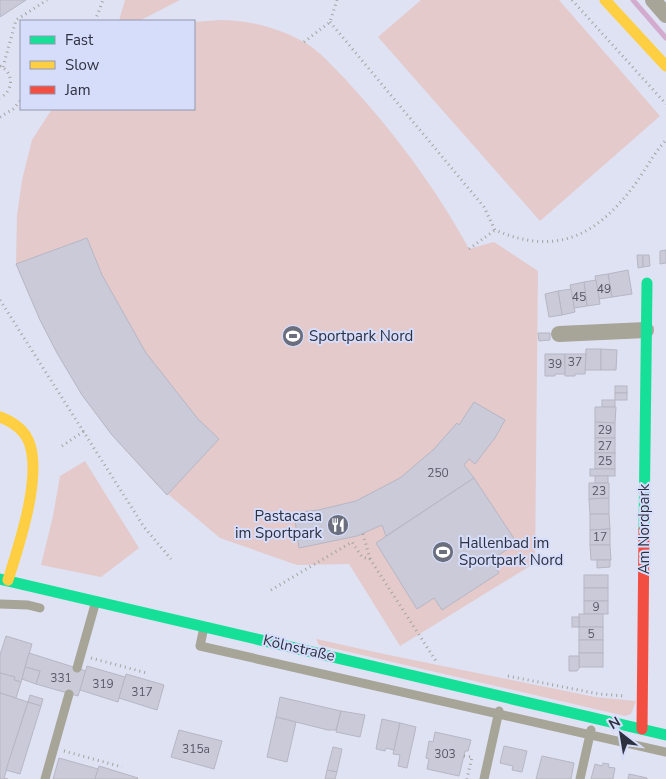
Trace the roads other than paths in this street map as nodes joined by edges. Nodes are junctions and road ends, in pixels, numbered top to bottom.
1 (605, 0) edge
2 (653, 0) edge
3 (666, 15) edge
4 (666, 66) edge
5 (647, 283) dead end
6 (646, 330) junction
7 (559, 334) dead end
8 (0, 416) edge
9 (4, 579) edge
10 (96, 600) junction
11 (0, 604) edge
12 (40, 608) dead end
13 (205, 626) junction
14 (287, 645) junction
15 (282, 665) junction
16 (77, 668) dead end
17 (383, 668) junction
18 (379, 687) junction
19 (70, 694) dead end
20 (497, 694) junction
21 (488, 712) junction
22 (498, 714) junction
23 (593, 717) junction
24 (642, 729) junction
25 (590, 735) junction
26 (666, 735) edge
27 (666, 752) edge
28 (45, 779) edge
29 (484, 779) edge
30 (580, 779) edge

1 - 4 street
2 - 3 street
5 - 6 street, Am Nordpark
6 - 7 street
6 - 24 street, Am Nordpark
8 - 9 street
9 - 10 street, Kölnstraße
10 - 13 street, Kölnstraße
10 - 16 lane
11 - 12 lane
13 - 14 street, Kölnstraße
13 - 15 lane, Kölnstraße
14 - 15 lane
14 - 17 street, Kölnstraße
15 - 18 lane, Kölnstraße
17 - 18 lane
17 - 20 street, Kölnstraße
18 - 21 lane, Kölnstraße
19 - 28 lane
20 - 21 lane
20 - 22 lane
20 - 23 street, Kölnstraße
21 - 22 lane, Kölnstraße
22 - 25 lane, Kölnstraße
22 - 29 lane
23 - 24 street, Kölnstraße
23 - 25 lane
24 - 26 street, Kölnstraße
25 - 27 lane, Kölnstraße
25 - 30 lane

